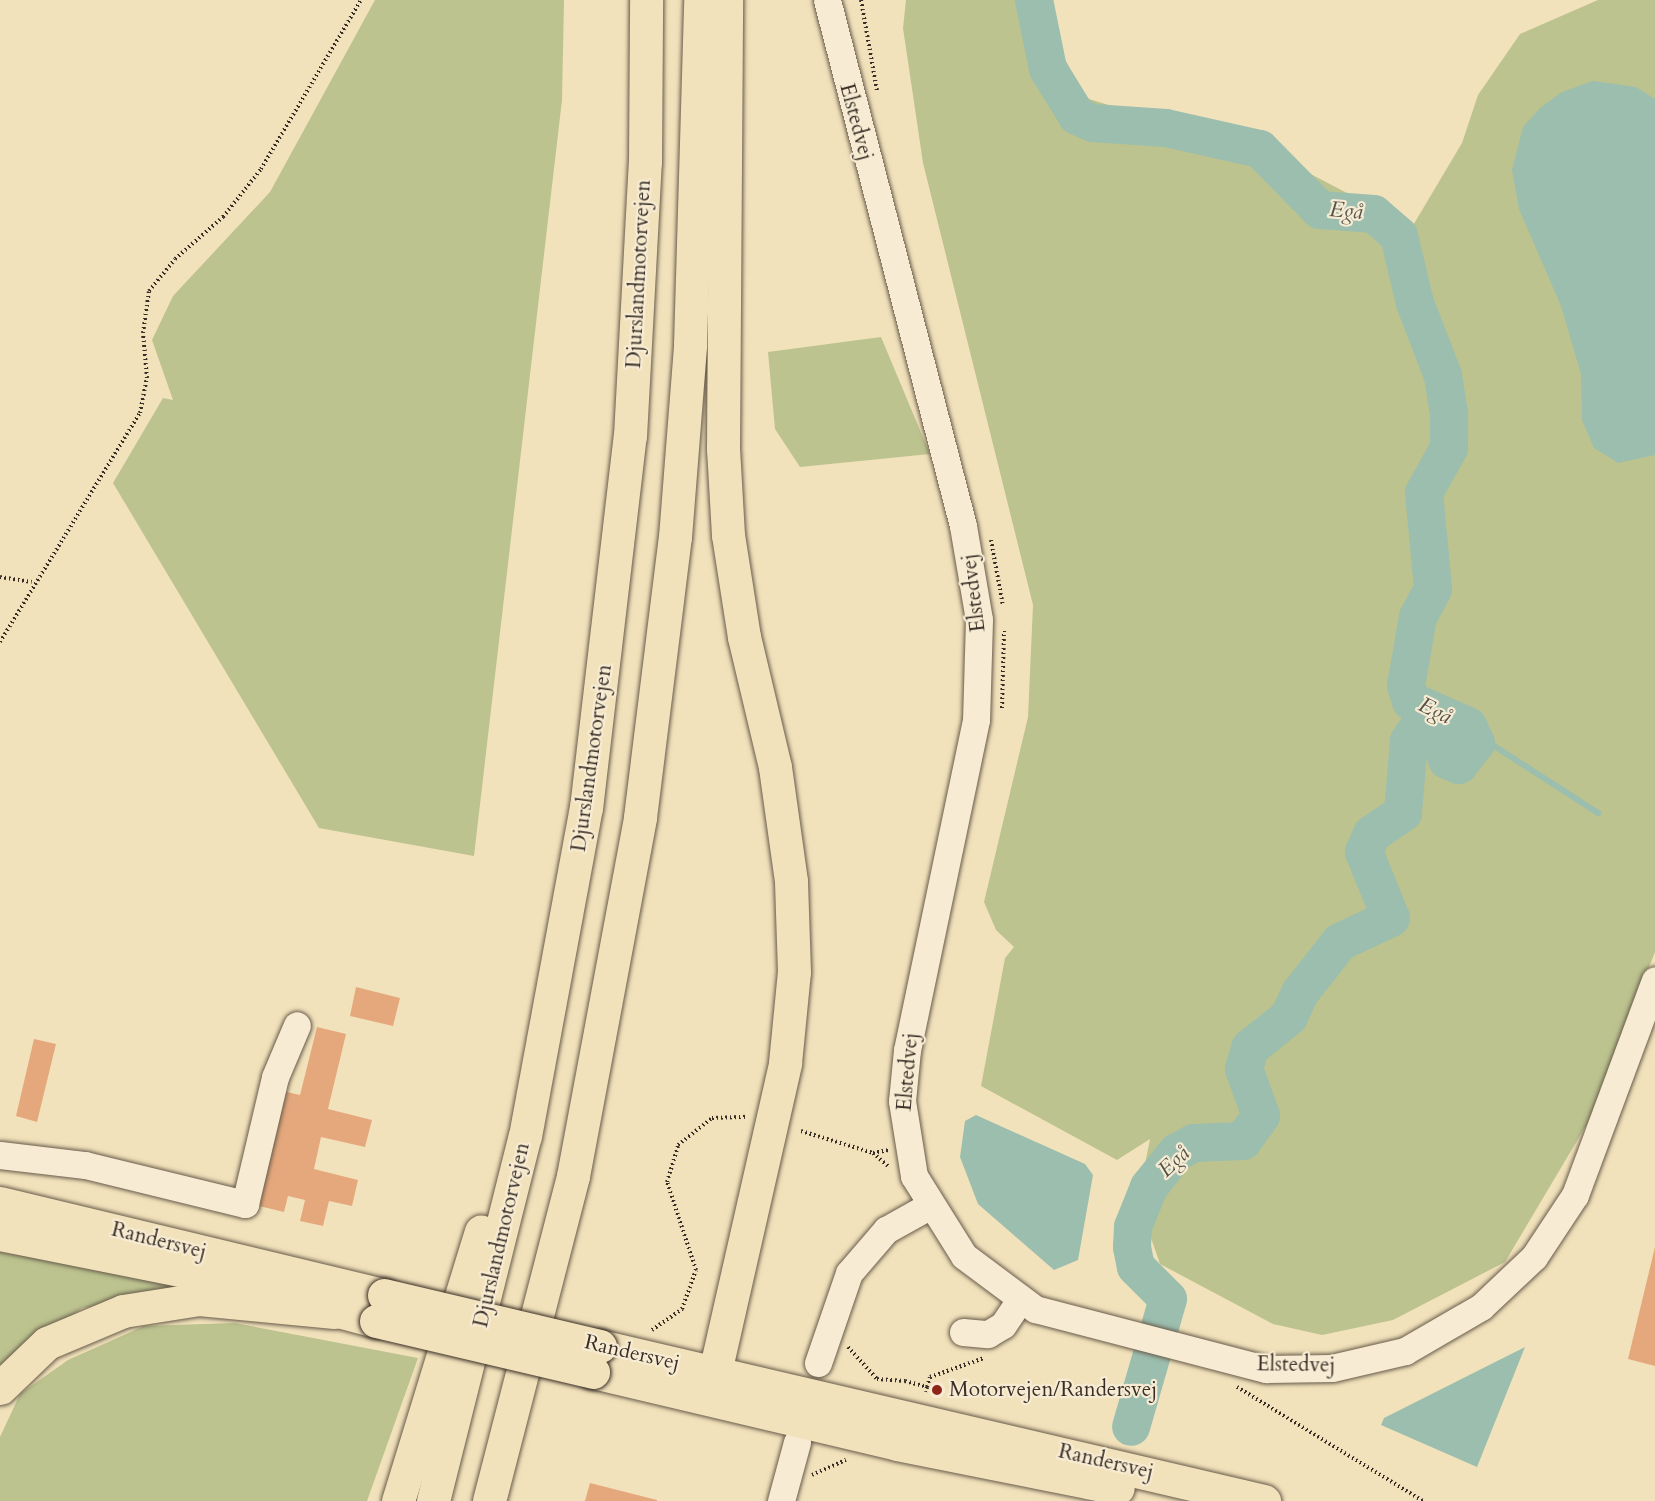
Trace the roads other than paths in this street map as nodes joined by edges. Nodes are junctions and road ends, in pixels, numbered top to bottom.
1 (646, 0) edge
2 (700, 0) edge
3 (726, 0) edge
4 (827, 0) edge
5 (571, 900) junction
6 (1655, 980) edge
7 (297, 1025) dead end
8 (0, 1155) edge
9 (0, 1203) edge
10 (929, 1206) junction
11 (0, 1234) edge
12 (1020, 1300) junction
13 (380, 1308) junction
14 (334, 1312) junction
15 (963, 1332) dead end
16 (818, 1363) dead end
17 (712, 1385) junction
18 (0, 1388) edge
19 (797, 1442) dead end
20 (785, 1489) edge
21 (398, 1501) edge
22 (433, 1501) edge
23 (489, 1501) edge
24 (1169, 1501) edge
25 (1264, 1501) edge

1 - 5 main road, Djurslandmotorvejen
2 - 23 main road
3 - 17 main road
4 - 10 street, Elstedvej
5 - 21 main road
5 - 22 main road, Djurslandmotorvejen
6 - 12 street, Elstedvej
7 - 8 street
9 - 13 main road, Randersvej
10 - 12 street, Elstedvej
10 - 16 street
11 - 14 main road, Randersvej
12 - 15 street
13 - 14 main road, Randersvej
13 - 17 main road, Randersvej, bridge
14 - 18 main road
17 - 24 main road, Randersvej
17 - 25 main road, Randersvej
19 - 20 street

